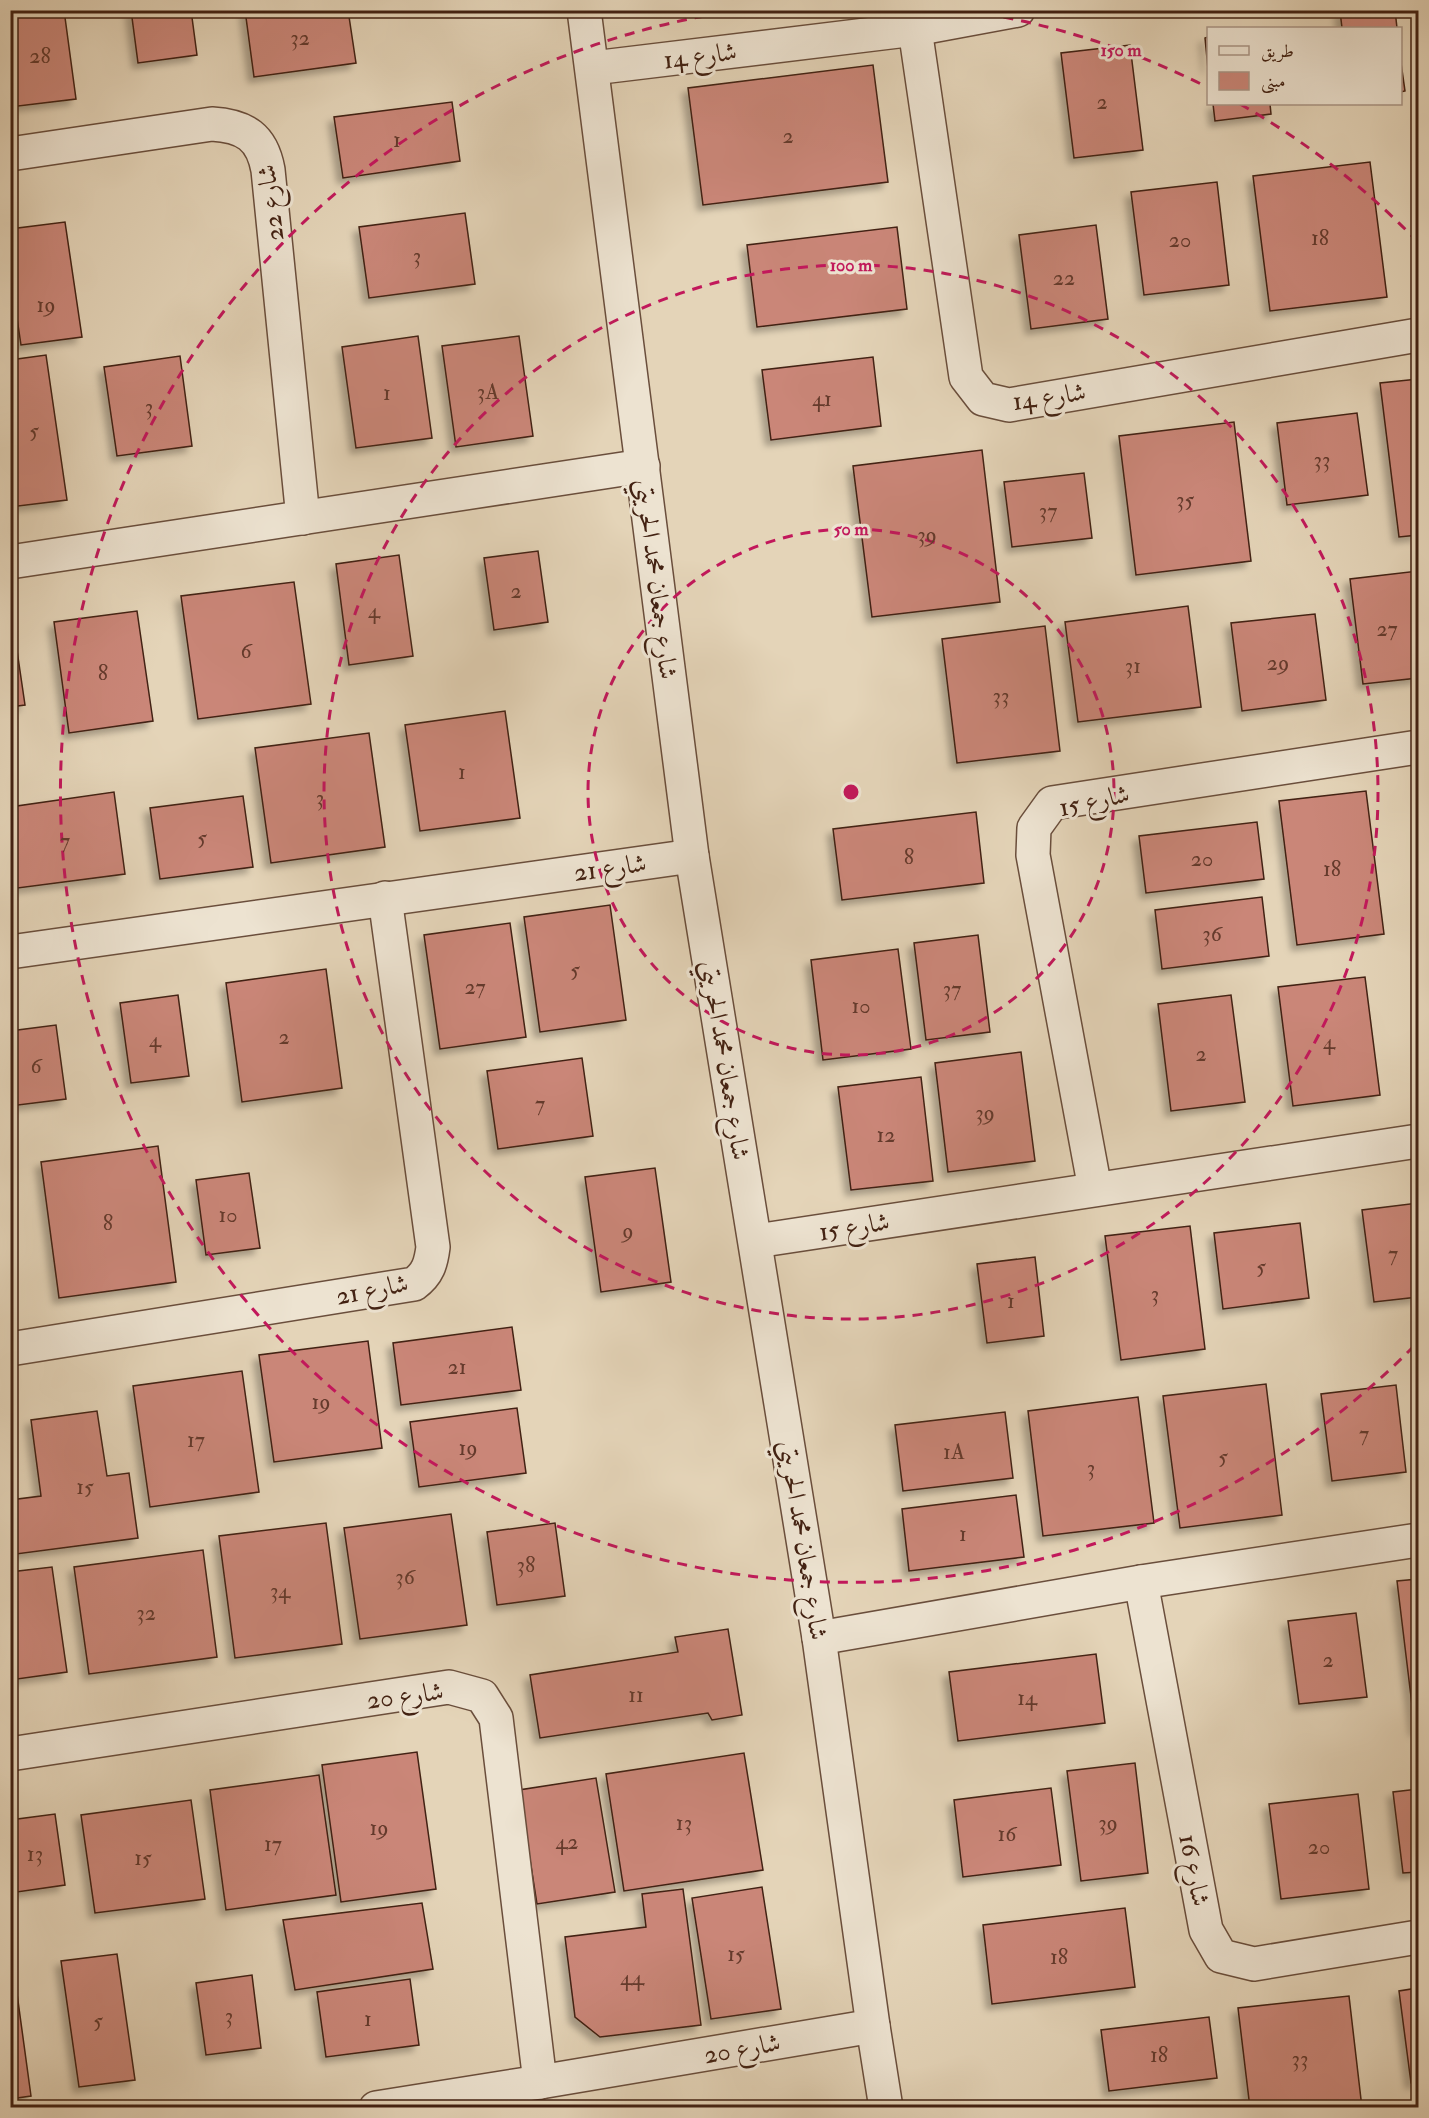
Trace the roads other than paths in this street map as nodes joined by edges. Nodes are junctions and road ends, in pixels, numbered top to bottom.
1 (584, 10) edge
2 (1018, 10) edge
3 (915, 29) junction
4 (593, 68) junction
5 (10, 154) edge
6 (1419, 335) edge
7 (643, 466) junction
8 (303, 518) junction
9 (10, 561) edge
10 (1419, 747) edge
11 (692, 856) junction
12 (385, 898) junction
13 (10, 952) edge
14 (1419, 1141) edge
15 (1095, 1189) junction
16 (756, 1241) junction
17 (10, 1349) edge
18 (1419, 1540) edge
19 (1140, 1582) junction
20 (819, 1638) junction
21 (10, 1754) edge
22 (1419, 1937) edge
23 (873, 2026) junction
24 (540, 2082) junction
25 (376, 2108) edge
26 (886, 2108) edge

1 - 4 street, شارع جمعان محمد الحريتي
2 - 3 street, شارع 14
3 - 4 street, شارع 14
3 - 6 street, شارع 14
4 - 7 street, شارع جمعان محمد الحريتي
5 - 8 street, شارع 22
7 - 8 street
7 - 11 street, شارع جمعان محمد الحريتي
8 - 9 street
10 - 15 street, شارع 15
11 - 12 street, شارع 21
11 - 16 street, شارع جمعان محمد الحريتي
12 - 13 street, شارع 21
12 - 17 street, شارع 21
14 - 15 street, شارع 15
15 - 16 street, شارع 15
16 - 20 street, شارع جمعان محمد الحريتي
18 - 19 street
19 - 20 street
19 - 22 street, شارع 16
20 - 23 street, شارع جمعان محمد الحريتي
21 - 24 street, شارع 20
23 - 24 street, شارع 20
23 - 26 street, شارع جمعان محمد الحريتي
24 - 25 street, شارع 20

